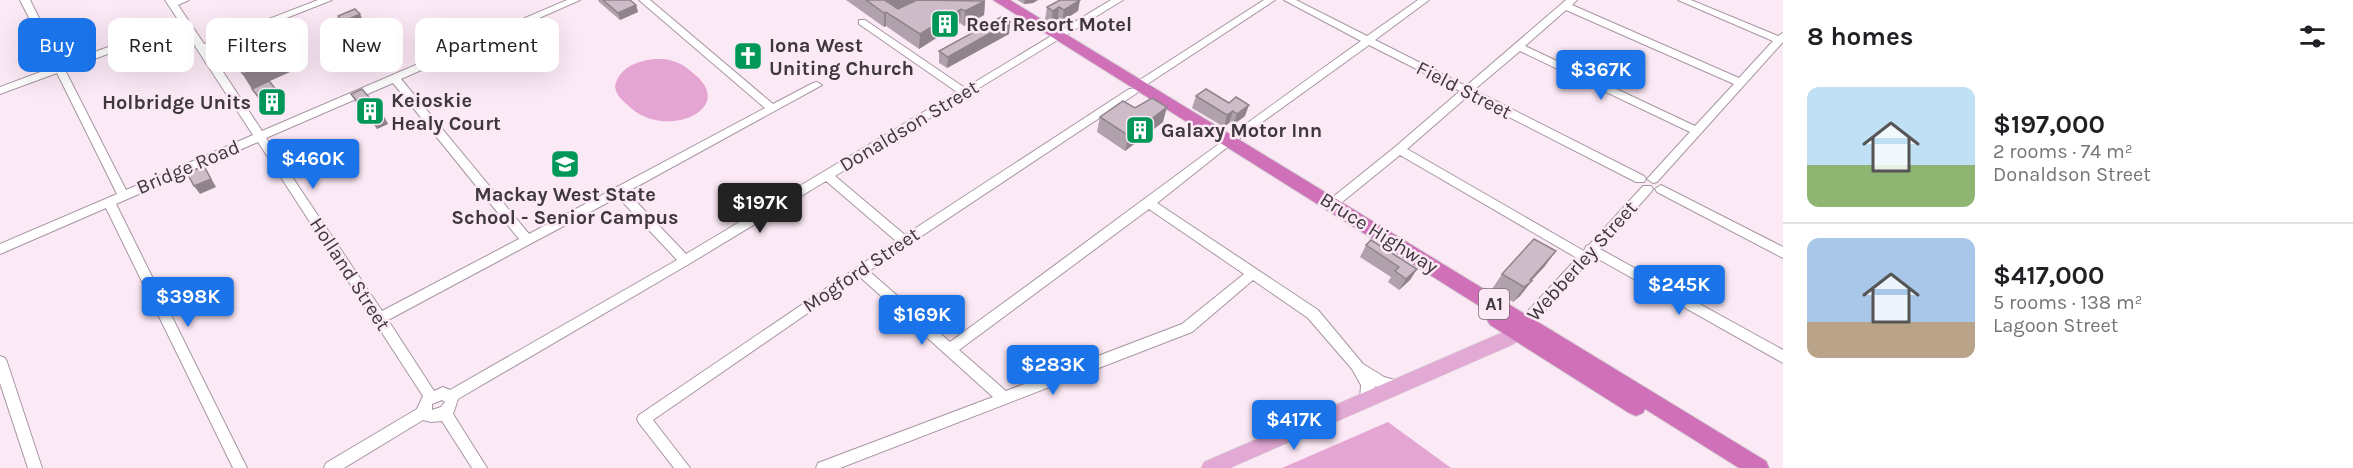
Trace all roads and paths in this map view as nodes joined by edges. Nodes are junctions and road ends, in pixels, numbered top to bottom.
1 (25, 0) edge
2 (327, 0) edge
3 (575, 0) edge
4 (644, 0) edge
5 (987, 0) edge
6 (1000, 0) edge
7 (1118, 0) edge
8 (1270, 0) edge
9 (1289, 0) edge
10 (1424, 0) edge
11 (1683, 0) edge
12 (176, 1) edge
13 (1568, 3) edge
14 (34, 18) edge
15 (182, 18) edge
16 (862, 22) dead end
17 (194, 36) edge
18 (1055, 38) junction
19 (1781, 38) edge
20 (1369, 42) junction
21 (1518, 46) junction
22 (202, 48) junction
23 (51, 72) edge
24 (61, 72) edge
25 (394, 78) junction
26 (1740, 83) junction
27 (818, 85) dead end
28 (1136, 88) junction
29 (1466, 90) junction
30 (0, 91) edge
31 (965, 93) junction
32 (773, 109) junction
33 (1697, 131) junction
34 (260, 136) junction
35 (1226, 144) junction
36 (1399, 150) junction
37 (827, 176) junction
38 (1650, 184) junction
39 (619, 191) junction
40 (123, 195) junction
41 (109, 202) junction
42 (1149, 203) junction
43 (1332, 204) junction
44 (527, 240) junction
45 (904, 241) junction
46 (0, 249) edge
47 (1587, 252) junction
48 (1783, 253) edge
49 (684, 261) junction
50 (860, 270) junction
51 (1252, 274) junction
52 (379, 320) junction
53 (1521, 328) junction
54 (950, 350) junction
55 (1783, 357) edge
56 (0, 362) edge
57 (1357, 364) junction
58 (1397, 386) junction
59 (431, 397) junction
60 (450, 397) junction
61 (1004, 398) junction
62 (1367, 400) junction
63 (424, 412) junction
64 (445, 413) junction
65 (35, 468) edge
66 (240, 468) edge
67 (331, 468) edge
68 (480, 468) edge
69 (683, 468) edge
70 (824, 468) edge
71 (1210, 468) edge
72 (1735, 468) edge
73 (1758, 468) edge

1 - 14 street
2 - 22 street
3 - 25 street, Bridge Road
4 - 32 street
5 - 18 highway, Bruce Highway / A1
6 - 18 highway, Bruce Highway / A1
7 - 18 street, Donaldson Street
8 - 28 street, Mogford Street
9 - 20 street, Field Street
10 - 20 street
11 - 19 street
12 - 15 street, Holland Street
13 - 21 street
13 - 26 street
16 - 31 street
17 - 22 street, Holland Street
18 - 28 highway, Bruce Highway / A1
18 - 31 street, Donaldson Street
19 - 26 street, Webberley Street
20 - 29 street, Field Street
20 - 35 street
21 - 29 street
21 - 33 street
22 - 34 street, Holland Street
23 - 30 street
24 - 40 street
25 - 34 street, Bridge Road
25 - 44 street
26 - 33 street, Webberley Street
27 - 32 street
28 - 35 highway, Bruce Highway / A1
28 - 45 street, Mogford Street
29 - 36 street
29 - 38 street, Field Street
31 - 37 street, Donaldson Street
32 - 39 street
33 - 38 street, Webberley Street
34 - 40 street, Bridge Road
34 - 52 street, Holland Street
35 - 42 street
35 - 43 highway, Bruce Highway / A1
35 - 53 highway, Bruce Highway / A1
36 - 43 street
36 - 47 street
37 - 45 street
37 - 49 street, Donaldson Street
38 - 47 street, Webberley Street
38 - 48 street, Field Street
39 - 44 street
39 - 49 street
40 - 41 street, Bridge Road
41 - 46 street, Bridge Road
41 - 66 street
42 - 51 street
42 - 54 street
43 - 53 highway, Bruce Highway / A1
44 - 52 street
45 - 50 street, Mogford Street
47 - 53 street, Webberley Street
47 - 55 street
49 - 60 street, Donaldson Street
50 - 54 street
50 - 69 street, Mogford Street
51 - 57 street
51 - 61 street
52 - 59 street, Holland Street
53 - 58 main road
53 - 72 highway, Bruce Highway / A1
53 - 73 highway, Bruce Highway / A1
54 - 61 street
56 - 65 street
57 - 58 street
57 - 62 street
58 - 62 main road
59 - 60 street
59 - 63 street
60 - 64 street
61 - 70 street
62 - 71 main road
63 - 64 street
63 - 67 street
64 - 68 street

